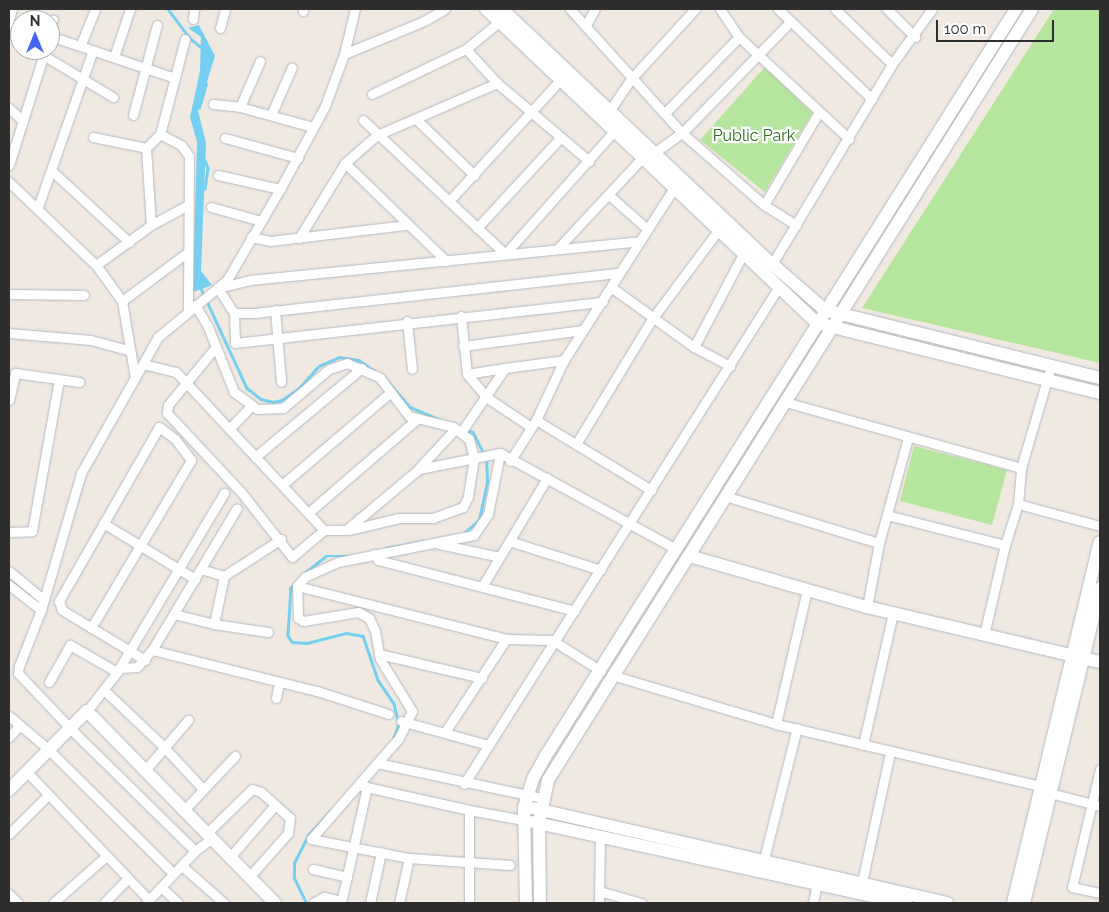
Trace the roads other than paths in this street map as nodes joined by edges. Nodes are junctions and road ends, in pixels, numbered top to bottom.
1 (12, 9) edge
2 (95, 9) edge
3 (130, 9) edge
4 (194, 9) edge
5 (224, 9) edge
6 (355, 9) edge
7 (445, 9) edge
8 (486, 9) edge
9 (502, 9) edge
10 (570, 9) edge
11 (595, 9) edge
12 (695, 9) edge
13 (720, 9) edge
14 (778, 9) edge
15 (835, 9) edge
16 (887, 9) edge
17 (932, 9) edge
18 (1016, 9) edge
19 (1032, 9) edge
20 (9, 18) edge
21 (193, 19) dead end
22 (791, 21) junction
23 (499, 22) junction
24 (586, 24) junction
25 (157, 25) dead end
26 (220, 28) dead end
27 (738, 37) junction
28 (915, 37) junction
29 (60, 39) edge
30 (185, 39) dead end
31 (81, 44) junction
32 (93, 50) junction
33 (466, 50) junction
34 (344, 54) junction
35 (758, 55) junction
36 (114, 57) junction
37 (42, 60) edge
38 (54, 60) edge
39 (260, 61) dead end
40 (892, 64) junction
41 (145, 67) junction
42 (292, 67) dead end
43 (174, 78) junction
44 (562, 78) junction
45 (631, 79) junction
46 (82, 80) junction
47 (497, 83) junction
48 (372, 94) dead end
49 (113, 97) dead end
50 (872, 99) junction
51 (213, 104) dead end
52 (240, 107) junction
53 (9, 108) edge
54 (610, 110) junction
55 (533, 112) junction
56 (818, 112) junction
57 (665, 113) junction
58 (133, 115) dead end
59 (271, 115) junction
60 (416, 118) junction
61 (363, 120) dead end
62 (23, 121) junction
63 (313, 127) junction
64 (615, 130) junction
65 (682, 132) junction
66 (160, 134) junction
67 (377, 135) junction
68 (92, 137) dead end
69 (225, 138) dead end
70 (560, 138) junction
71 (848, 139) junction
72 (146, 148) junction
73 (649, 155) junction
74 (298, 158) junction
75 (589, 161) junction
76 (345, 163) junction
77 (9, 165) edge
78 (52, 171) junction
79 (218, 175) dead end
80 (474, 175) junction
81 (9, 182) edge
82 (678, 182) junction
83 (280, 189) junction
84 (609, 195) junction
85 (449, 201) junction
86 (188, 205) junction
87 (764, 205) junction
88 (38, 207) junction
89 (212, 207) dead end
90 (261, 221) junction
91 (151, 225) junction
92 (407, 225) junction
93 (796, 225) junction
94 (477, 228) junction
95 (646, 228) junction
96 (719, 229) junction
97 (251, 238) junction
98 (299, 238) junction
99 (638, 241) junction
100 (129, 242) junction
101 (559, 247) junction
102 (188, 252) junction
103 (505, 254) junction
104 (743, 254) junction
105 (446, 261) junction
106 (772, 264) junction
107 (96, 265) junction
108 (617, 273) junction
109 (610, 287) junction
110 (778, 288) junction
111 (215, 290) junction
112 (9, 294) edge
113 (84, 295) dead end
114 (122, 301) junction
115 (603, 302) junction
116 (194, 306) junction
117 (275, 310) junction
118 (825, 310) junction
119 (234, 313) junction
120 (840, 314) junction
121 (461, 316) junction
122 (652, 319) junction
123 (407, 321) junction
124 (817, 323) junction
125 (833, 327) junction
126 (583, 330) junction
127 (9, 333) edge
128 (277, 339) junction
129 (464, 346) junction
130 (694, 347) junction
131 (214, 349) junction
132 (132, 350) junction
133 (564, 360) junction
134 (143, 364) junction
135 (730, 366) junction
136 (1051, 366) junction
137 (362, 368) junction
138 (505, 368) junction
139 (412, 370) dead end
140 (468, 374) junction
141 (135, 378) junction
142 (1100, 378) edge
143 (60, 380) junction
144 (1047, 380) junction
145 (80, 382) dead end
146 (185, 382) junction
147 (281, 382) dead end
148 (391, 392) junction
149 (1100, 393) edge
150 (486, 397) junction
151 (9, 400) edge
152 (785, 402) junction
153 (251, 406) junction
154 (418, 418) junction
155 (533, 423) junction
156 (460, 428) junction
157 (229, 429) junction
158 (908, 438) junction
159 (576, 444) junction
160 (497, 453) junction
161 (255, 457) junction
162 (475, 458) junction
163 (510, 461) junction
164 (1022, 468) junction
165 (419, 469) junction
166 (547, 478) junction
167 (282, 485) junction
168 (651, 490) junction
169 (224, 493) dead end
170 (725, 496) junction
171 (1018, 504) junction
172 (237, 508) dead end
173 (308, 513) junction
174 (887, 515) junction
175 (630, 521) junction
176 (103, 523) junction
177 (1100, 526) edge
178 (324, 530) junction
179 (346, 530) junction
180 (9, 532) edge
181 (281, 539) junction
182 (509, 541) junction
183 (1100, 542) edge
184 (436, 543) junction
185 (879, 543) junction
186 (1005, 545) junction
187 (140, 546) junction
188 (676, 549) junction
189 (374, 554) junction
190 (689, 556) junction
191 (500, 557) junction
192 (179, 569) junction
193 (201, 569) junction
194 (601, 570) junction
195 (9, 571) edge
196 (224, 576) junction
197 (195, 579) junction
198 (9, 585) edge
199 (483, 585) junction
200 (297, 586) junction
201 (1100, 588) edge
202 (807, 590) junction
203 (44, 600) junction
204 (867, 607) junction
205 (41, 610) junction
206 (575, 612) junction
207 (893, 613) junction
208 (174, 614) junction
209 (214, 624) junction
210 (92, 628) junction
211 (268, 632) dead end
212 (984, 635) junction
213 (506, 639) junction
214 (552, 640) junction
215 (152, 650) junction
216 (130, 651) junction
217 (379, 654) junction
218 (1079, 656) junction
219 (144, 660) junction
220 (1100, 662) edge
221 (119, 670) junction
222 (601, 671) junction
223 (615, 676) junction
224 (482, 678) junction
225 (49, 682) dead end
226 (279, 682) junction
227 (104, 690) junction
228 (276, 698) dead end
229 (87, 711) junction
230 (388, 714) dead end
231 (9, 716) edge
232 (188, 720) dead end
233 (404, 723) junction
234 (776, 724) junction
235 (18, 727) junction
236 (69, 727) junction
237 (798, 728) junction
238 (445, 732) junction
239 (9, 737) edge
240 (488, 745) junction
241 (863, 745) junction
242 (163, 746) junction
243 (48, 749) junction
244 (890, 752) junction
245 (235, 756) dead end
246 (377, 763) junction
247 (1100, 769) edge
248 (146, 770) junction
249 (28, 773) junction
250 (464, 784) junction
251 (357, 785) junction
252 (367, 787) junction
253 (203, 789) junction
254 (9, 790) edge
255 (1046, 790) junction
256 (47, 796) junction
257 (526, 801) junction
258 (275, 805) junction
259 (1096, 805) edge
260 (185, 809) junction
261 (469, 810) junction
262 (540, 810) junction
263 (523, 820) junction
264 (9, 834) edge
265 (210, 835) junction
266 (600, 835) junction
267 (354, 847) junction
268 (195, 851) junction
269 (381, 852) junction
270 (231, 856) junction
271 (105, 857) junction
272 (409, 858) junction
273 (764, 859) junction
274 (470, 865) junction
275 (510, 865) dead end
276 (182, 866) junction
277 (313, 869) dead end
278 (173, 873) junction
279 (251, 875) junction
280 (347, 877) junction
281 (128, 879) junction
282 (817, 882) junction
283 (862, 882) junction
284 (161, 887) junction
285 (598, 891) junction
286 (1100, 893) edge
287 (9, 894) edge
288 (316, 901) edge
289 (147, 902) edge
290 (341, 902) edge
291 (18, 903) edge
292 (53, 903) edge
293 (104, 903) edge
294 (178, 903) edge
295 (224, 903) edge
296 (275, 903) edge
297 (370, 903) edge
298 (402, 903) edge
299 (469, 903) edge
300 (526, 903) edge
301 (540, 903) edge
302 (599, 903) edge
303 (638, 903) edge
304 (813, 903) edge
305 (906, 903) edge
306 (947, 903) edge
307 (1013, 903) edge
308 (1024, 903) edge

1 - 20 street
2 - 31 street
3 - 36 street
4 - 21 street
5 - 26 street
6 - 34 street
7 - 34 street
8 - 23 main road
9 - 54 main road
10 - 24 street
11 - 24 street
12 - 45 street
13 - 27 street
14 - 22 street
15 - 40 street
16 - 28 street
17 - 28 street
18 - 118 main road
19 - 120 main road
22 - 35 street
22 - 50 street
23 - 33 street
23 - 44 main road
24 - 45 street
25 - 41 street
27 - 35 street
27 - 57 street
28 - 40 street
29 - 31 street
30 - 43 street
31 - 32 street
32 - 36 street
32 - 46 street
33 - 47 street
33 - 48 street
34 - 63 street
35 - 56 street
35 - 65 street
36 - 41 street
37 - 62 street
38 - 46 street
39 - 52 street
40 - 50 street
41 - 43 street
41 - 58 street
42 - 59 street
43 - 66 street
44 - 55 street
44 - 64 main road
45 - 54 street
45 - 57 street
46 - 49 street
46 - 78 street
47 - 55 street
47 - 60 street
50 - 71 street
51 - 52 street
52 - 59 street
53 - 62 street
54 - 73 main road
55 - 70 street
55 - 80 street
56 - 71 street
56 - 87 street
57 - 65 street
59 - 63 street
60 - 67 street
60 - 80 street
61 - 67 street
62 - 77 street
63 - 74 street
64 - 73 main road
64 - 75 street
65 - 73 street
65 - 87 street
66 - 72 street
66 - 86 street
67 - 76 street
67 - 85 street
68 - 72 street
69 - 74 street
70 - 75 street
70 - 94 street
71 - 93 street
72 - 91 street
73 - 82 main road
73 - 84 street
74 - 83 street
75 - 103 street
76 - 92 street
76 - 98 street
78 - 88 street
78 - 100 street
79 - 83 street
80 - 85 street
81 - 88 street
82 - 95 street
82 - 96 main road
82 - 106 main road
83 - 90 street
84 - 95 street
84 - 101 street
85 - 94 street
86 - 91 street
86 - 102 street
87 - 93 street
88 - 107 street
89 - 90 street
90 - 97 street
91 - 100 street
92 - 98 street
92 - 105 street
93 - 106 street
94 - 103 street
95 - 99 street
96 - 104 main road
96 - 122 street
97 - 98 street
97 - 111 street
99 - 101 street
99 - 108 street
100 - 107 street
101 - 103 street
102 - 114 street
102 - 116 street
103 - 105 street
104 - 110 main road
104 - 130 street
105 - 111 street
106 - 118 main road
107 - 114 street
108 - 109 street
108 - 117 street
109 - 115 street
109 - 122 street
110 - 124 main road
110 - 135 street
111 - 116 street
111 - 119 street
112 - 113 street
114 - 132 street
115 - 121 street
115 - 126 street
116 - 131 street
116 - 134 street
117 - 119 street
117 - 128 street
118 - 120 main road
118 - 124 main road
119 - 128 street
120 - 125 main road
120 - 136 main road
121 - 123 street
121 - 129 street
122 - 130 street
122 - 159 street
123 - 128 street
123 - 139 street
124 - 125 main road
124 - 188 main road
125 - 144 main road
125 - 152 main road
126 - 129 street
126 - 133 street
127 - 132 street
128 - 147 street
129 - 140 street
130 - 135 street
131 - 146 street
131 - 153 street
132 - 141 street
133 - 138 street
133 - 155 street
134 - 141 street
134 - 146 street
135 - 168 street
136 - 142 main road
136 - 144 street
137 - 148 street
137 - 153 street
137 - 161 street
138 - 140 street
138 - 150 street
140 - 150 street
141 - 203 street
143 - 145 street
143 - 151 street
143 - 180 street
144 - 149 main road
144 - 164 street
146 - 157 street
146 - 181 street
148 - 154 street
148 - 167 street
150 - 155 street
150 - 156 street
152 - 158 street
152 - 170 main road
153 - 157 street
154 - 156 street
154 - 173 street
155 - 159 street
155 - 163 street
156 - 162 street
156 - 165 street
157 - 161 street
158 - 164 street
158 - 174 street
159 - 168 street
160 - 162 street
160 - 163 street
160 - 184 street
161 - 167 street
162 - 165 street
162 - 179 street
163 - 166 street
164 - 171 street
165 - 179 street
166 - 175 street
166 - 182 street
167 - 173 street
168 - 175 street
169 - 192 street
170 - 185 street
170 - 190 main road
171 - 177 street
171 - 186 street
172 - 193 street
173 - 178 street
174 - 185 street
174 - 186 street
175 - 188 street
175 - 194 street
176 - 187 street
176 - 187 street
176 - 210 street
178 - 179 street
178 - 181 street
181 - 196 street
182 - 191 street
182 - 194 street
183 - 218 main road
184 - 189 street
184 - 191 street
185 - 204 street
186 - 212 street
187 - 192 street
187 - 210 street
188 - 222 main road
189 - 199 street
189 - 200 street
190 - 202 main road
190 - 223 main road
191 - 199 street
192 - 197 street
192 - 216 street
193 - 196 street
193 - 197 street
194 - 206 street
195 - 203 street
196 - 209 street
197 - 208 street
198 - 205 street
199 - 206 street
200 - 213 street
200 - 217 street
201 - 218 main road
202 - 204 main road
202 - 234 street
203 - 205 street
204 - 207 main road
205 - 236 street
206 - 214 street
207 - 212 main road
207 - 241 street
208 - 209 street
208 - 215 street
209 - 211 street
210 - 216 street
212 - 218 main road
213 - 214 street
213 - 224 street
214 - 222 street
214 - 240 street
215 - 219 street
215 - 226 street
216 - 219 street
216 - 221 street
217 - 224 street
217 - 233 street
218 - 220 main road
218 - 255 main road
219 - 221 street
221 - 225 street
221 - 227 street
222 - 257 main road
223 - 234 street
223 - 262 main road
224 - 238 street
226 - 228 street
226 - 230 street
227 - 229 street
227 - 242 street
229 - 236 main road
229 - 248 main road
231 - 235 street
232 - 242 street
233 - 238 street
233 - 246 street
234 - 237 street
235 - 239 street
235 - 243 street
236 - 243 main road
236 - 268 street
237 - 241 street
237 - 273 street
238 - 240 street
240 - 250 street
241 - 244 street
242 - 248 street
242 - 253 street
243 - 249 main road
243 - 278 street
244 - 255 street
244 - 283 street
245 - 253 street
246 - 250 street
246 - 251 street
247 - 259 street
248 - 260 main road
249 - 254 main road
249 - 256 street
250 - 257 street
251 - 252 street
251 - 267 street
252 - 261 street
252 - 267 street
253 - 260 street
255 - 259 street
255 - 307 main road
255 - 308 main road
256 - 264 street
256 - 271 street
257 - 262 main road
257 - 263 main road
258 - 265 street
258 - 270 street
258 - 279 street
259 - 286 street
260 - 265 main road
261 - 263 street
261 - 274 street
262 - 263 main road
262 - 266 main road
262 - 273 main road
262 - 301 main road
263 - 300 main road
265 - 268 street
265 - 270 main road
266 - 282 main road
266 - 285 street
267 - 269 street
267 - 280 street
268 - 276 street
269 - 272 street
269 - 297 street
270 - 279 main road
271 - 281 street
271 - 292 street
272 - 274 street
272 - 298 street
273 - 283 main road
274 - 275 street
274 - 299 street
276 - 278 street
276 - 295 street
277 - 280 street
278 - 284 street
279 - 296 main road
280 - 290 street
281 - 289 street
281 - 293 street
282 - 304 street
282 - 305 main road
283 - 306 main road
284 - 289 street
284 - 294 street
285 - 302 street
285 - 303 street
287 - 291 street
288 - 290 street

